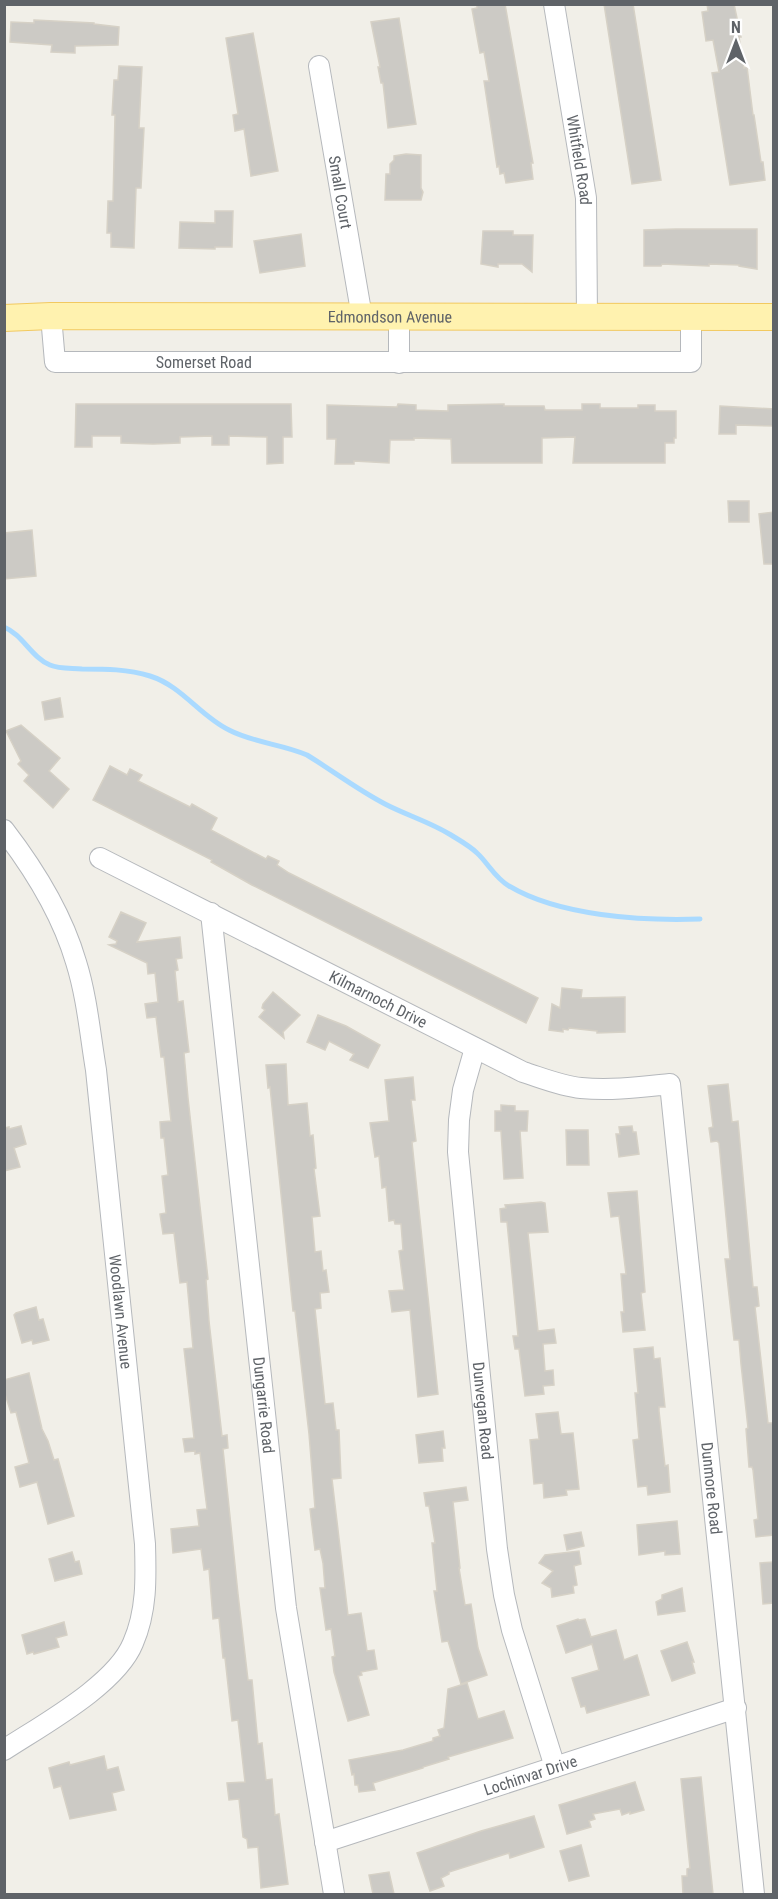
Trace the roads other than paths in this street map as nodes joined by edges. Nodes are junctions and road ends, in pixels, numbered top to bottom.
1 (554, 4) edge
2 (319, 66) dead end
3 (51, 316) junction
4 (362, 317) junction
5 (399, 317) junction
6 (587, 317) junction
7 (691, 317) junction
8 (774, 317) edge
9 (4, 318) edge
10 (399, 363) junction
11 (4, 830) edge
12 (100, 858) dead end
13 (211, 913) junction
14 (475, 1048) junction
15 (670, 1084) joint
16 (736, 1708) junction
17 (4, 1750) edge
18 (555, 1767) junction
19 (325, 1842) junction
20 (334, 1894) edge
21 (754, 1894) edge

1 - 6 street, Whitfield Road
2 - 4 street, Small Court
3 - 4 main road, Edmondson Avenue
3 - 9 main road, Edmondson Avenue
3 - 10 street, Somerset Road
4 - 5 main road, Edmondson Avenue
5 - 6 main road, Edmondson Avenue
5 - 10 street
6 - 7 main road, Edmondson Avenue
7 - 8 main road, Edmondson Avenue
7 - 10 street, Somerset Road
11 - 17 street, Woodlawn Avenue
12 - 13 street, Kilmarnoch Drive
13 - 14 street, Kilmarnoch Drive
13 - 19 street, Dungarrie Road
14 - 15 street, Kilmarnoch Drive
14 - 18 street, Dunvegan Road
15 - 16 street, Dunmore Road
16 - 18 street, Lochinvar Drive
16 - 21 street, Dunmore Road
18 - 19 street, Lochinvar Drive
19 - 20 street, Dungarrie Road

